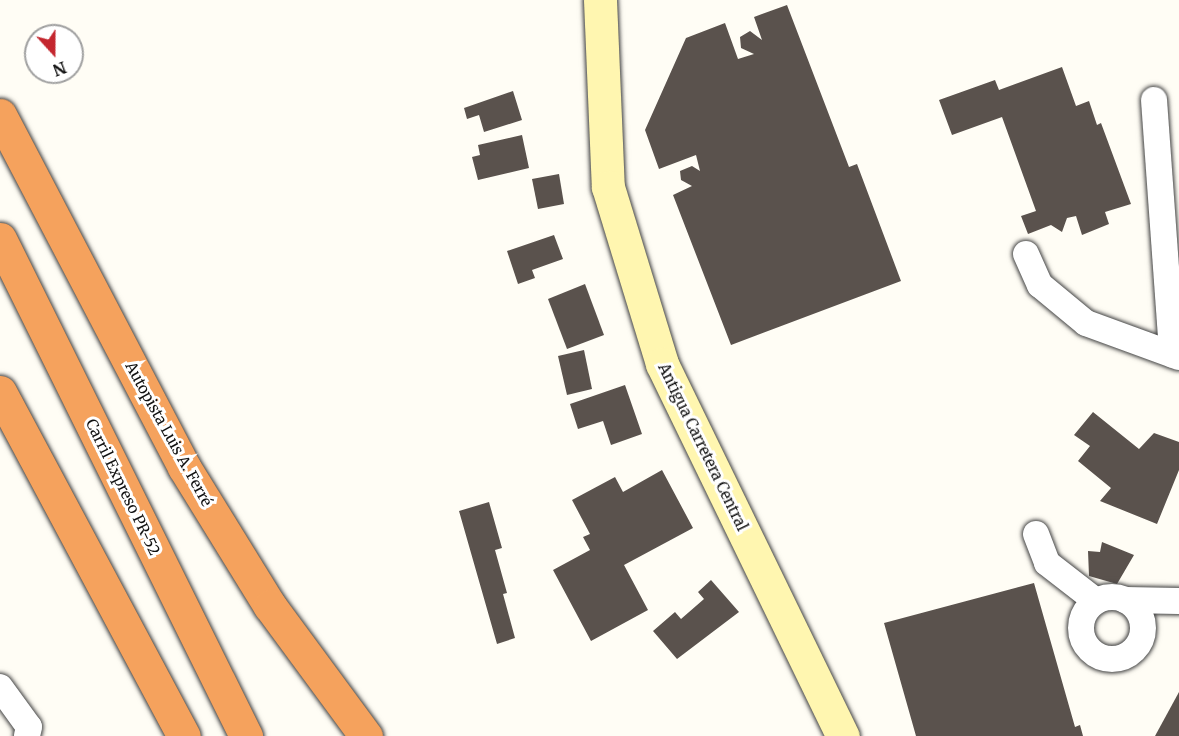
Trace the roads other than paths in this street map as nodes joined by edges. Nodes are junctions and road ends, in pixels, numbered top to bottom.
1 (600, 0) edge
2 (1154, 100) dead end
3 (0, 115) edge
4 (0, 239) edge
5 (1026, 254) dead end
6 (1176, 356) edge
7 (0, 392) edge
8 (1036, 534) dead end
9 (1125, 600) junction
10 (1096, 601) junction
11 (1179, 601) edge
12 (0, 687) edge
13 (27, 736) edge
14 (184, 736) edge
15 (246, 736) edge
16 (366, 736) edge
17 (843, 736) edge

1 - 17 street, Antigua Carretera Central
2 - 6 street
3 - 16 highway, Autopista Luis A. Ferré
4 - 15 highway, Carril Expreso PR-52
5 - 6 street
7 - 14 highway
8 - 10 street
9 - 10 street
9 - 10 street
9 - 11 street
12 - 13 street

